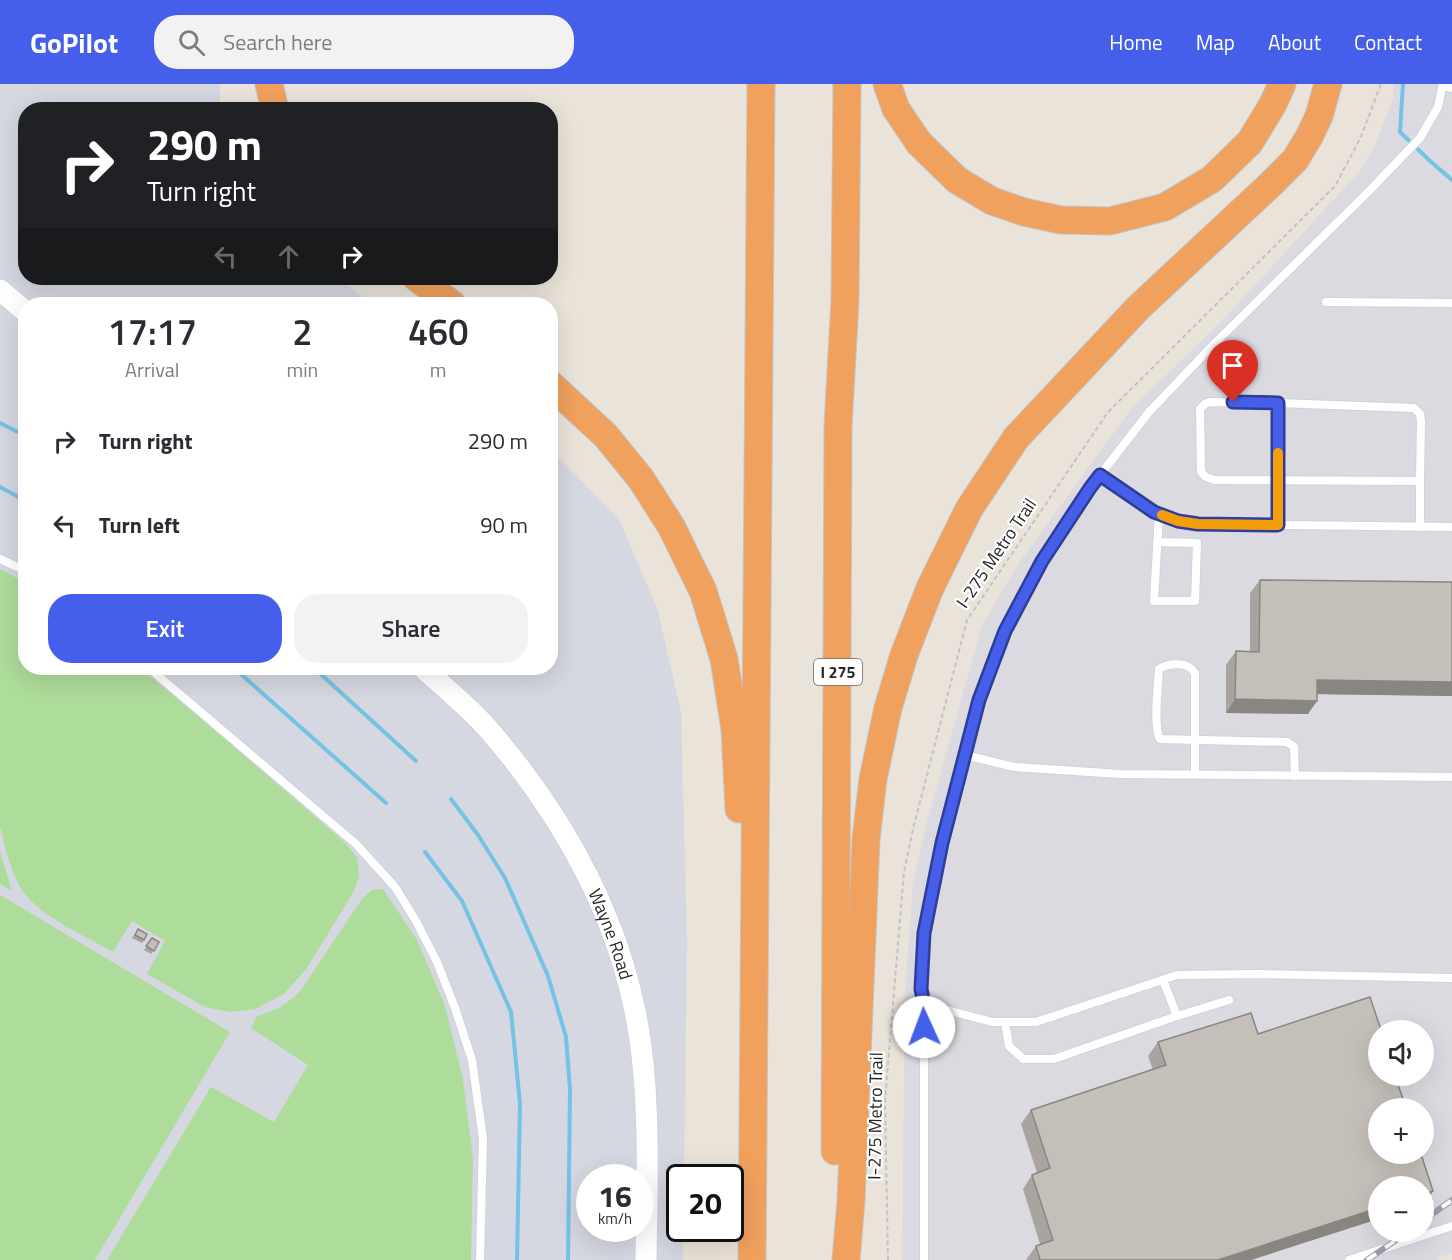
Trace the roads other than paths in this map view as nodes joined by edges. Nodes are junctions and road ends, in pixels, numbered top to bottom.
1 (269, 84) edge
2 (847, 84) edge
3 (887, 84) edge
4 (1282, 84) edge
5 (1328, 84) edge
6 (1443, 85) edge
7 (1452, 88) edge
8 (761, 90) edge
9 (273, 102) edge
10 (426, 285) edge
11 (0, 290) edge
12 (443, 297) edge
13 (1326, 302) dead end
14 (1452, 303) edge
15 (18, 305) edge
16 (558, 391) edge
17 (1278, 403) junction
18 (1100, 475) junction
19 (1279, 480) junction
20 (1420, 481) junction
21 (1159, 513) junction
22 (1278, 525) junction
23 (1420, 527) junction
24 (1452, 527) edge
25 (1157, 542) junction
26 (0, 559) edge
27 (18, 567) edge
28 (157, 675) edge
29 (431, 675) edge
30 (1195, 740) junction
31 (965, 755) junction
32 (1195, 774) junction
33 (1295, 776) junction
34 (1452, 777) edge
35 (1452, 978) edge
36 (1163, 980) junction
37 (1229, 1000) dead end
38 (924, 1004) junction
39 (1177, 1016) junction
40 (1005, 1022) junction
41 (1452, 1226) edge
42 (480, 1260) edge
43 (646, 1260) edge
44 (741, 1260) edge
45 (752, 1260) edge
46 (835, 1260) edge
47 (846, 1260) edge
48 (924, 1260) edge
49 (1349, 1260) edge

1 - 9 highway
2 - 46 highway, I 275
3 - 4 highway
5 - 47 highway
6 - 7 lane
6 - 18 lane
8 - 45 highway
10 - 12 highway
11 - 15 main road
13 - 14 lane
16 - 44 highway
17 - 19 lane
17 - 19 lane
17 - 20 lane
18 - 21 lane
18 - 31 lane
19 - 20 lane
19 - 22 lane
20 - 23 lane
21 - 22 lane
21 - 25 lane
22 - 23 lane
23 - 24 lane
25 - 25 lane
26 - 27 lane
28 - 42 lane
29 - 43 main road, Wayne Road
30 - 30 lane
30 - 32 lane
30 - 33 lane
31 - 32 lane
31 - 38 lane
32 - 33 lane
33 - 34 lane
35 - 36 lane
36 - 39 lane
36 - 40 lane
37 - 39 lane
38 - 40 lane
38 - 48 lane
39 - 40 lane
41 - 49 lane

